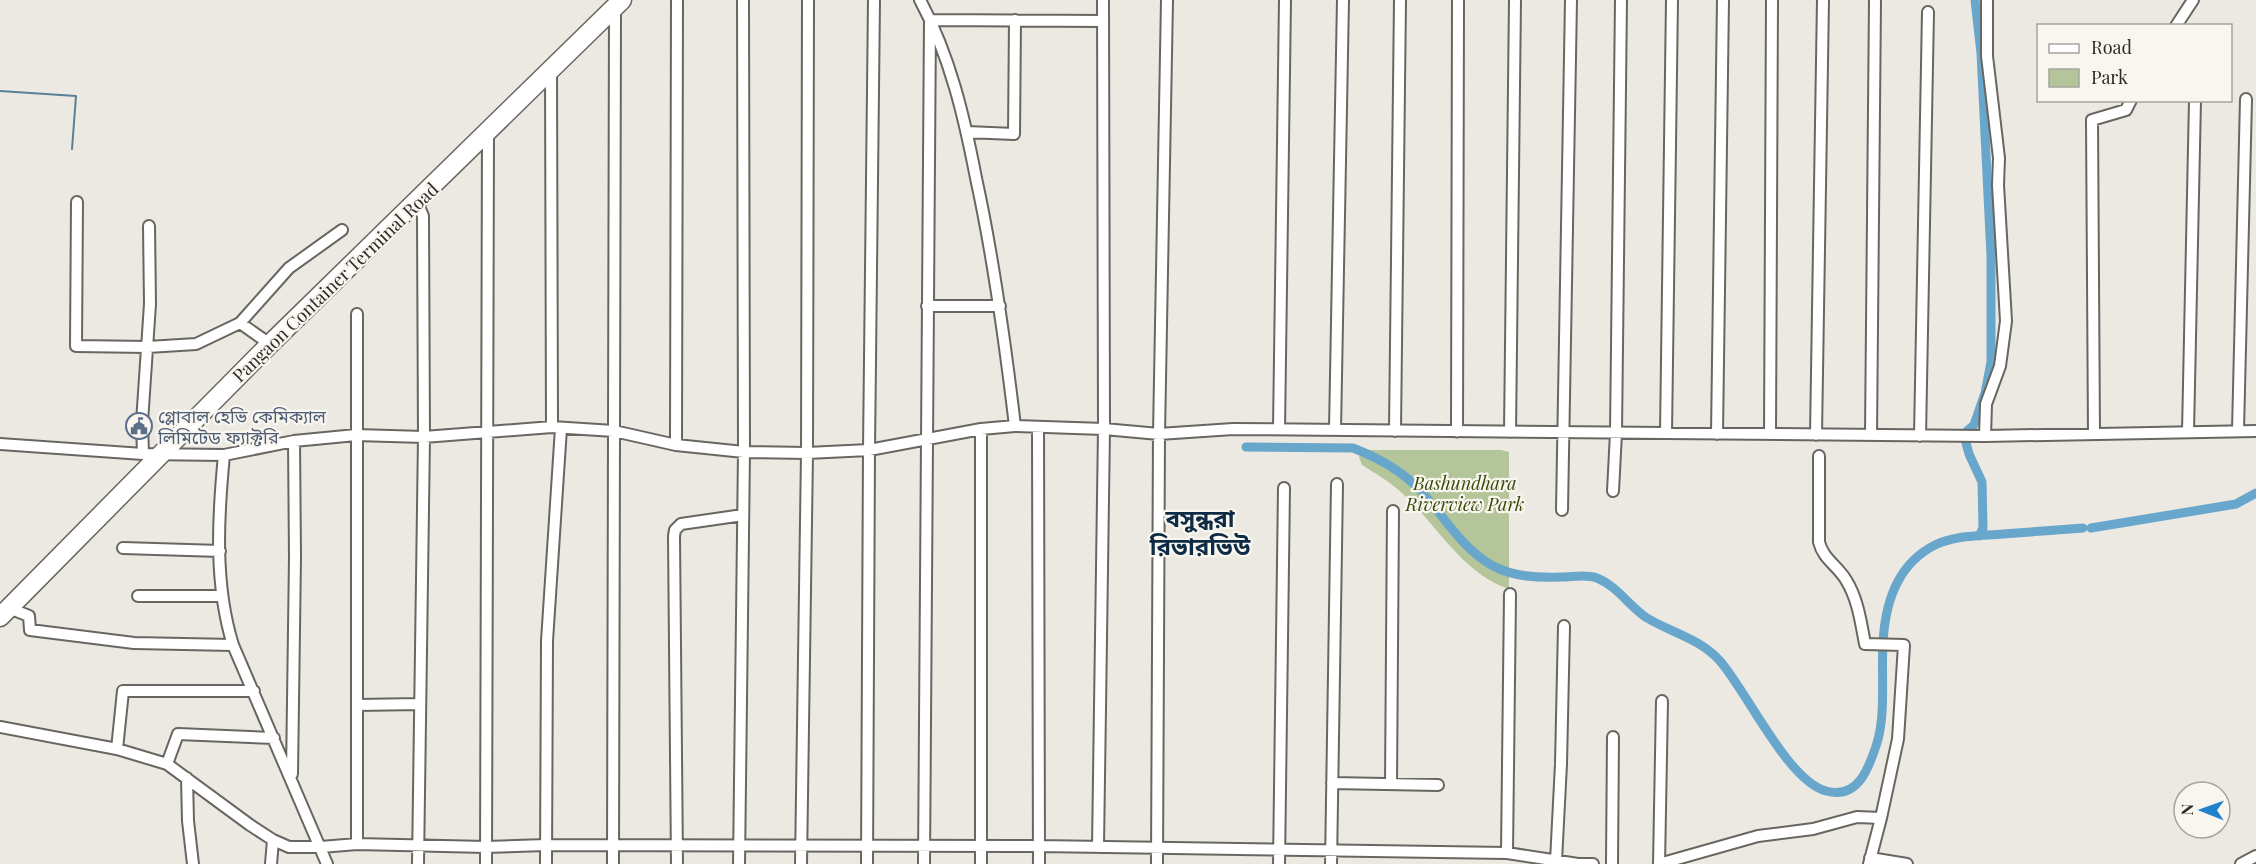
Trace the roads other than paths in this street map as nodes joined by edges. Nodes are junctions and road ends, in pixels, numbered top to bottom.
1 (677, 0) edge
2 (743, 0) edge
3 (808, 0) edge
4 (874, 0) edge
5 (920, 0) edge
6 (1103, 0) edge
7 (1167, 0) edge
8 (1286, 0) edge
9 (1343, 0) edge
10 (1400, 0) edge
11 (1458, 0) edge
12 (1515, 0) edge
13 (1571, 0) edge
14 (1622, 0) edge
15 (1672, 0) edge
16 (1723, 0) edge
17 (1772, 0) edge
18 (1823, 0) edge
19 (1875, 0) edge
20 (1987, 0) edge
21 (2193, 0) edge
22 (619, 4) edge
23 (1928, 12) dead end
24 (930, 20) junction
25 (1015, 20) junction
26 (1103, 21) junction
27 (2177, 24) edge
28 (550, 69) junction
29 (2246, 99) dead end
30 (2130, 102) edge
31 (2195, 102) edge
32 (488, 132) junction
33 (967, 132) junction
34 (77, 202) dead end
35 (417, 202) junction
36 (149, 226) dead end
37 (342, 230) dead end
38 (927, 306) junction
39 (1000, 306) junction
40 (357, 314) dead end
41 (240, 323) junction
42 (270, 344) junction
43 (148, 347) junction
44 (1015, 426) junction
45 (557, 427) junction
46 (1038, 427) junction
47 (981, 429) junction
48 (1104, 429) junction
49 (1279, 429) junction
50 (1335, 430) junction
51 (614, 431) junction
52 (1395, 431) junction
53 (2238, 431) junction
54 (2256, 431) edge
55 (488, 432) junction
56 (1457, 432) junction
57 (1510, 432) junction
58 (2188, 432) junction
59 (1563, 433) junction
60 (1616, 433) junction
61 (1666, 433) junction
62 (1160, 434) junction
63 (1717, 434) junction
64 (1770, 434) junction
65 (2094, 434) junction
66 (356, 435) junction
67 (1816, 435) junction
68 (1871, 435) junction
69 (1920, 436) junction
70 (1985, 436) junction
71 (424, 437) junction
72 (926, 438) junction
73 (294, 441) junction
74 (0, 444) edge
75 (676, 445) junction
76 (868, 450) junction
77 (744, 452) junction
78 (807, 453) junction
79 (143, 454) junction
80 (163, 454) junction
81 (224, 455) junction
82 (1819, 456) dead end
83 (1337, 484) dead end
84 (1284, 488) dead end
85 (1613, 491) dead end
86 (1562, 510) dead end
87 (1393, 512) dead end
88 (743, 515) junction
89 (123, 548) dead end
90 (220, 551) junction
91 (1510, 594) dead end
92 (138, 596) dead end
93 (222, 596) junction
94 (5, 612) edge
95 (1564, 626) dead end
96 (233, 645) junction
97 (254, 691) junction
98 (1662, 701) dead end
99 (420, 704) junction
100 (357, 705) junction
101 (0, 728) edge
102 (1613, 737) dead end
103 (274, 738) junction
104 (117, 749) junction
105 (167, 764) junction
106 (187, 777) junction
107 (291, 778) junction
108 (1332, 783) junction
109 (1391, 784) junction
110 (1438, 785) dead end
111 (1881, 818) junction
112 (273, 840) junction
113 (357, 844) junction
114 (546, 845) junction
115 (613, 845) junction
116 (678, 845) junction
117 (739, 845) junction
118 (418, 846) junction
119 (802, 846) junction
120 (867, 846) junction
121 (924, 846) junction
122 (981, 846) junction
123 (1039, 846) junction
124 (321, 847) junction
125 (486, 847) junction
126 (1098, 847) junction
127 (1157, 848) junction
128 (1279, 850) junction
129 (1331, 851) junction
130 (1431, 852) junction
131 (1507, 853) junction
132 (2256, 856) edge
133 (1482, 858) edge
134 (1534, 860) edge
135 (1556, 861) junction
136 (1869, 861) edge
137 (193, 864) edge
138 (271, 864) edge
139 (327, 864) edge
140 (418, 864) edge
141 (486, 864) edge
142 (546, 864) edge
143 (613, 864) edge
144 (677, 864) edge
145 (739, 864) edge
146 (801, 864) edge
147 (867, 864) edge
148 (924, 864) edge
149 (981, 864) edge
150 (1039, 864) edge
151 (1157, 864) edge
152 (1279, 864) edge
153 (1331, 864) edge
154 (1431, 864) edge
155 (1578, 864) edge
156 (1593, 864) edge
157 (1612, 864) edge
158 (1907, 864) edge
159 (2241, 864) edge

1 - 75 street
2 - 77 street
3 - 78 street
4 - 76 street
5 - 24 street
6 - 26 street
7 - 62 street
8 - 49 street
9 - 50 street
10 - 52 street
11 - 56 street
12 - 57 street
13 - 59 street
14 - 60 street
15 - 61 street
16 - 63 street
17 - 64 street
18 - 67 street
19 - 68 street
20 - 70 street
21 - 27 street
22 - 28 highway, Pangaon Container Terminal Road
22 - 51 street
23 - 69 street
24 - 25 street
24 - 33 street
24 - 38 street
25 - 26 street
25 - 33 street
26 - 48 street
28 - 32 highway, Pangaon Container Terminal Road
28 - 45 street
29 - 53 street
30 - 65 street
31 - 58 street
32 - 35 highway, Pangaon Container Terminal Road
32 - 55 street
33 - 39 street
34 - 43 street
35 - 42 highway, Pangaon Container Terminal Road
35 - 71 street
36 - 43 street
37 - 41 street
38 - 39 street
38 - 72 street
39 - 44 street
40 - 66 street
41 - 42 street
41 - 43 street
42 - 80 highway, Pangaon Container Terminal Road
43 - 79 street
44 - 46 street
44 - 47 street
45 - 51 street
45 - 55 street
45 - 114 street
46 - 48 street
46 - 123 street
47 - 72 street
47 - 122 street
48 - 62 street
48 - 126 street
49 - 50 street
49 - 62 street
50 - 52 street
51 - 75 street
51 - 115 street
52 - 56 street
53 - 54 street
53 - 58 street
55 - 71 street
55 - 125 street
56 - 57 street
57 - 59 street
58 - 65 street
59 - 60 street
59 - 86 street
60 - 61 street
60 - 85 street
61 - 63 street
62 - 127 street
63 - 64 street
64 - 67 street
65 - 70 street
66 - 71 street
66 - 73 street
66 - 100 street
67 - 68 street
68 - 69 street
69 - 70 street
71 - 99 street
72 - 76 street
72 - 121 street
73 - 81 street
73 - 107 street
74 - 79 street
75 - 77 street
76 - 78 street
76 - 120 street
77 - 78 street
77 - 88 street
78 - 119 street
79 - 80 street
80 - 81 street
80 - 94 highway, Pangaon Container Terminal Road
81 - 90 street
82 - 111 street
83 - 108 street
84 - 128 street
87 - 109 street
88 - 116 street
88 - 117 street
89 - 90 street
90 - 93 street
91 - 131 street
92 - 93 street
93 - 96 street
94 - 96 street
95 - 135 street
96 - 97 street
97 - 103 street
97 - 104 street
98 - 111 street
99 - 100 street
99 - 118 street
100 - 113 street
101 - 104 street
102 - 157 street
103 - 105 street
103 - 107 street
104 - 105 street
105 - 106 street
106 - 112 street
106 - 137 street
107 - 124 street
108 - 109 street
108 - 129 street
109 - 110 street
111 - 136 street
112 - 124 street
112 - 138 street
113 - 118 street
113 - 124 street
114 - 115 street
114 - 125 street
114 - 142 street
115 - 116 street
115 - 143 street
116 - 117 street
116 - 144 street
117 - 119 street
117 - 145 street
118 - 125 street
118 - 140 street
119 - 120 street
119 - 146 street
120 - 121 street
120 - 147 street
121 - 122 street
121 - 148 street
122 - 123 street
122 - 149 street
123 - 126 street
123 - 150 street
124 - 139 street
125 - 141 street
126 - 127 street
127 - 128 street
127 - 151 street
128 - 129 street
128 - 152 street
129 - 130 street
129 - 153 street
130 - 133 street
130 - 154 street
131 - 133 street
131 - 134 street
132 - 159 street
134 - 135 street
135 - 155 street
136 - 158 street
155 - 156 street

